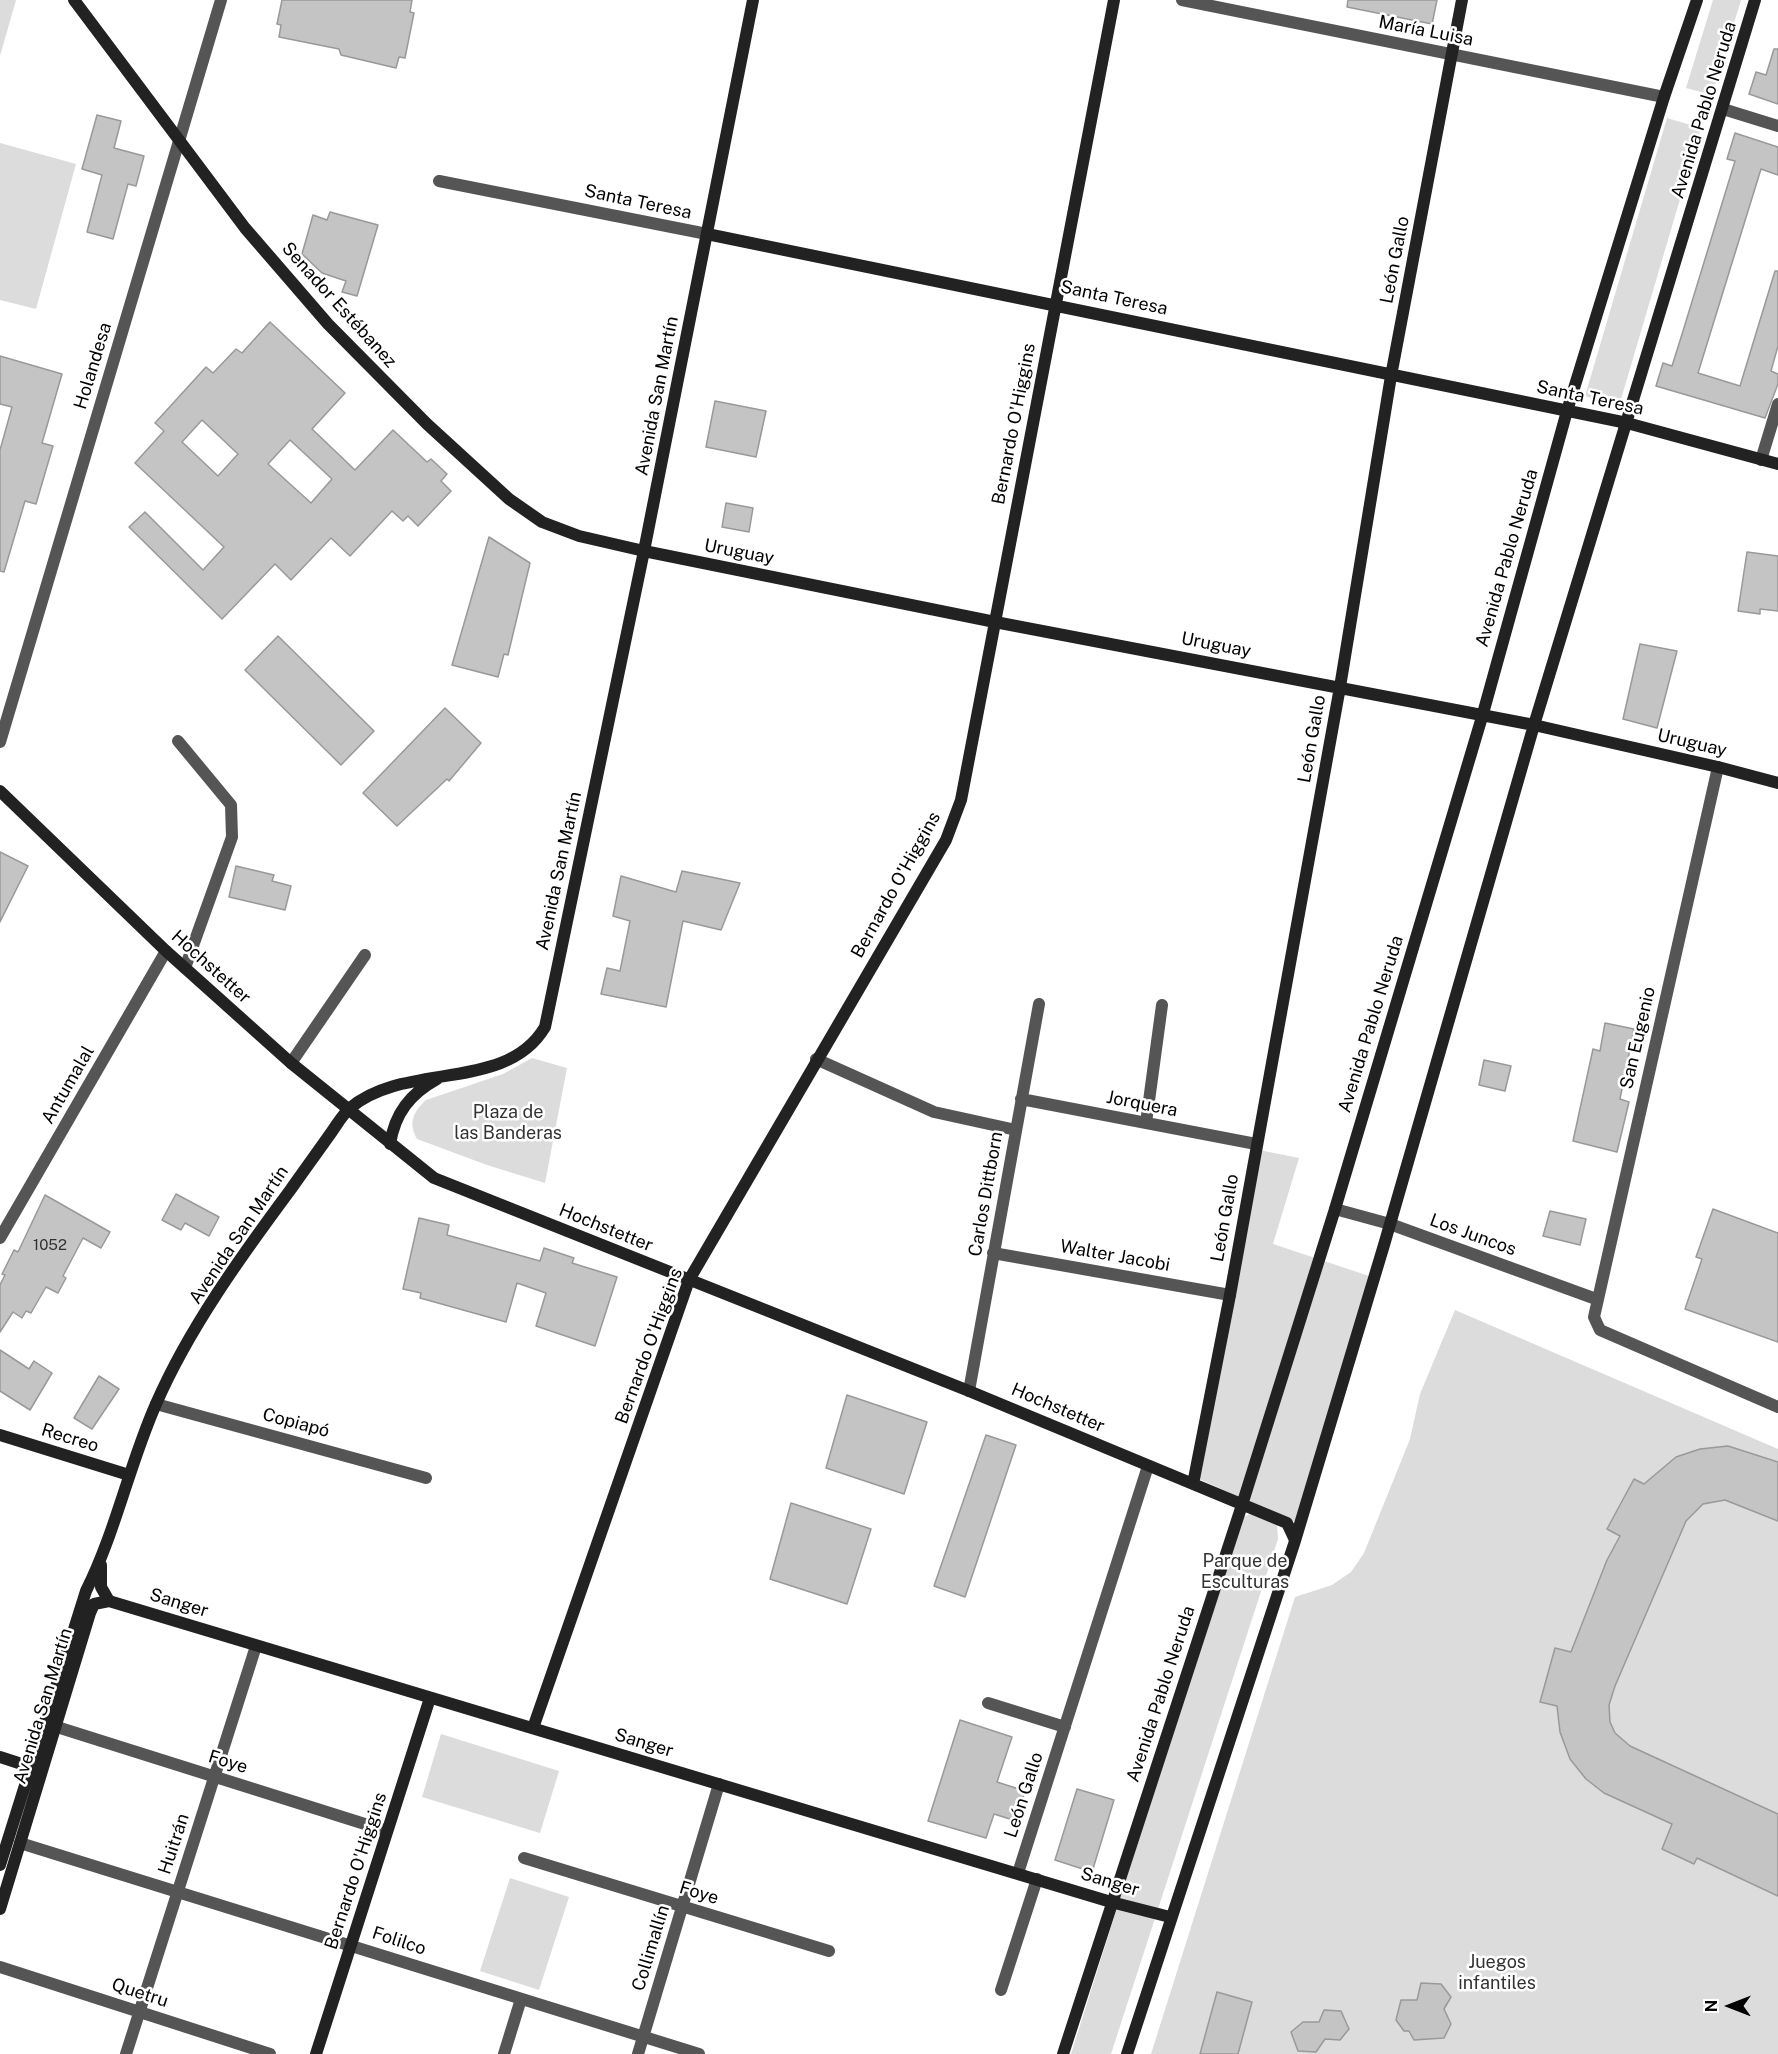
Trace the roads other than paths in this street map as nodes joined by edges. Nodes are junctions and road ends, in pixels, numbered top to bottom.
1 (74, 0) edge
2 (221, 0) edge
3 (753, 0) edge
4 (1114, 0) edge
5 (1182, 0) edge
6 (1462, 0) edge
7 (1697, 0) edge
8 (1755, 0) edge
9 (1453, 55) junction
10 (1664, 97) junction
11 (1723, 110) junction
12 (1778, 126) edge
13 (179, 142) junction
14 (440, 181) dead end
15 (707, 234) junction
16 (1055, 304) junction
17 (1391, 376) junction
18 (1778, 404) edge
19 (1567, 411) junction
20 (1627, 423) junction
21 (1761, 460) junction
22 (1778, 464) edge
23 (644, 550) junction
24 (995, 622) junction
25 (1340, 687) junction
26 (1482, 717) junction
27 (1534, 725) junction
28 (178, 741) dead end
29 (0, 742) edge
30 (1718, 767) junction
31 (1778, 783) edge
32 (0, 791) edge
33 (166, 951) junction
34 (365, 955) dead end
35 (185, 968) junction
36 (1039, 1004) dead end
37 (1162, 1005) dead end
38 (816, 1059) junction
39 (291, 1063) junction
40 (440, 1077) junction
41 (1021, 1099) junction
42 (348, 1109) junction
43 (1146, 1123) junction
44 (1016, 1130) junction
45 (390, 1144) junction
46 (1256, 1144) junction
47 (1335, 1209) junction
48 (1390, 1224) junction
49 (0, 1238) edge
50 (993, 1253) junction
51 (689, 1280) junction
52 (1230, 1295) junction
53 (1596, 1299) junction
54 (969, 1391) junction
55 (156, 1404) junction
56 (1778, 1407) edge
57 (0, 1435) edge
58 (1148, 1466) junction
59 (129, 1475) junction
60 (426, 1478) dead end
61 (1193, 1484) junction
62 (1242, 1505) junction
63 (1295, 1540) junction
64 (101, 1560) junction
65 (109, 1601) junction
66 (256, 1646) junction
67 (430, 1698) junction
68 (988, 1703) dead end
69 (57, 1727) junction
70 (1065, 1727) junction
71 (533, 1728) junction
72 (0, 1757) edge
73 (30, 1767) junction
74 (43, 1772) junction
75 (215, 1776) junction
76 (719, 1784) junction
77 (387, 1830) junction
78 (20, 1843) junction
79 (524, 1858) dead end
80 (0, 1865) edge
81 (1018, 1873) junction
82 (1037, 1879) junction
83 (178, 1892) junction
84 (1111, 1902) junction
85 (682, 1907) junction
86 (0, 1909) edge
87 (1170, 1917) junction
88 (351, 1945) junction
89 (830, 1951) dead end
90 (0, 1967) edge
91 (1002, 1990) dead end
92 (521, 1999) junction
93 (140, 2012) junction
94 (644, 2037) junction
95 (126, 2054) edge
96 (270, 2054) edge
97 (316, 2054) edge
98 (504, 2054) edge
99 (638, 2054) edge
100 (699, 2054) edge
101 (1063, 2054) edge
102 (1127, 2054) edge

1 - 13 main road, Senador Estébanez
2 - 13 street, Holandesa
3 - 15 main road, Avenida San Martín
4 - 16 main road, Bernardo O'Higgins
5 - 9 street, María Luisa
6 - 9 main road, León Gallo
7 - 10 main road, Avenida Pablo Neruda
8 - 11 main road, Avenida Pablo Neruda
9 - 10 street, María Luisa
9 - 17 main road, León Gallo
10 - 19 main road, Avenida Pablo Neruda
11 - 12 street
11 - 20 main road, Avenida Pablo Neruda
13 - 23 main road, Senador Estébanez
13 - 29 street, Holandesa
14 - 15 street, Santa Teresa
15 - 16 main road, Santa Teresa
15 - 23 main road, Avenida San Martín
16 - 17 main road, Santa Teresa
16 - 24 main road, Bernardo O'Higgins
17 - 19 main road, Santa Teresa
17 - 25 main road, León Gallo
18 - 21 street
19 - 20 main road, Santa Teresa
19 - 26 main road, Avenida Pablo Neruda
20 - 21 main road, Santa Teresa
20 - 27 main road, Avenida Pablo Neruda
21 - 22 main road, Santa Teresa
23 - 24 main road, Uruguay
23 - 40 main road, Avenida San Martín
24 - 25 main road, Uruguay
24 - 38 main road, Bernardo O'Higgins
25 - 26 main road, Uruguay
25 - 46 main road, León Gallo
26 - 27 main road, Uruguay
26 - 47 main road, Avenida Pablo Neruda
27 - 30 main road, Uruguay
27 - 48 main road, Avenida Pablo Neruda
28 - 35 street
30 - 31 main road, Uruguay
30 - 53 street, San Eugenio
32 - 33 main road, Hochstetter
33 - 35 main road, Hochstetter
33 - 49 street, Antumalal
34 - 39 street
35 - 39 main road, Hochstetter
36 - 41 street, Carlos Dittborn
37 - 43 street
38 - 44 street
38 - 51 main road, Bernardo O'Higgins
39 - 42 main road, Hochstetter
40 - 42 main road, Avenida San Martín
40 - 45 main road
41 - 43 street, Jorquera
41 - 44 street, Carlos Dittborn
42 - 45 main road, Hochstetter
42 - 55 main road, Avenida San Martín
43 - 46 street, Jorquera
44 - 50 street, Carlos Dittborn
45 - 51 main road, Hochstetter
46 - 52 main road, León Gallo
47 - 48 street, Los Juncos
47 - 62 main road, Avenida Pablo Neruda
48 - 53 street, Los Juncos
48 - 63 main road, Avenida Pablo Neruda
50 - 52 street, Walter Jacobi
50 - 54 street, Carlos Dittborn
51 - 54 main road, Hochstetter
51 - 71 main road, Bernardo O'Higgins
52 - 61 main road, León Gallo
53 - 56 street, San Eugenio
54 - 58 main road, Hochstetter
55 - 59 main road, Avenida San Martín
55 - 60 street, Copiapó
57 - 59 main road, Recreo
58 - 61 main road, Hochstetter
58 - 70 street, León Gallo
59 - 64 main road, Avenida San Martín
61 - 62 main road, Hochstetter
62 - 63 main road, Hochstetter
62 - 84 main road, Avenida Pablo Neruda
63 - 87 main road, Avenida Pablo Neruda
64 - 65 main road, Avenida San Martín
64 - 73 main road, Avenida San Martín
65 - 66 main road, Sanger
65 - 69 main road, Avenida San Martín
66 - 67 main road, Sanger
66 - 75 street, Huitrán
67 - 71 main road, Sanger
67 - 77 main road, Bernardo O'Higgins
68 - 70 street
69 - 74 main road, Avenida San Martín
69 - 75 street, Foye
70 - 81 street, León Gallo
71 - 76 main road, Sanger
72 - 73 main road
73 - 74 main road
73 - 80 main road, Avenida San Martín
74 - 78 main road, Avenida San Martín
75 - 77 street, Foye
75 - 83 street, Huitrán
76 - 81 main road, Sanger
76 - 85 street, Collimallín
77 - 88 main road, Bernardo O'Higgins
78 - 83 street, Folilco
78 - 86 main road, Avenida San Martín
79 - 85 street, Foye
81 - 82 main road, Sanger
82 - 84 main road, Sanger
82 - 91 street
83 - 88 street, Folilco
83 - 93 street, Huitrán
84 - 87 main road, Sanger
84 - 101 main road, Avenida Pablo Neruda
85 - 89 street, Foye
85 - 94 street, Collimallín
87 - 102 main road, Avenida Pablo Neruda
88 - 92 street, Folilco
88 - 97 main road, Bernardo O'Higgins
90 - 93 street, Quetru
92 - 94 street, Folilco
92 - 98 street
93 - 95 street, Huitrán
93 - 96 street, Quetru
94 - 99 street, Collimallín
94 - 100 street, Folilco

